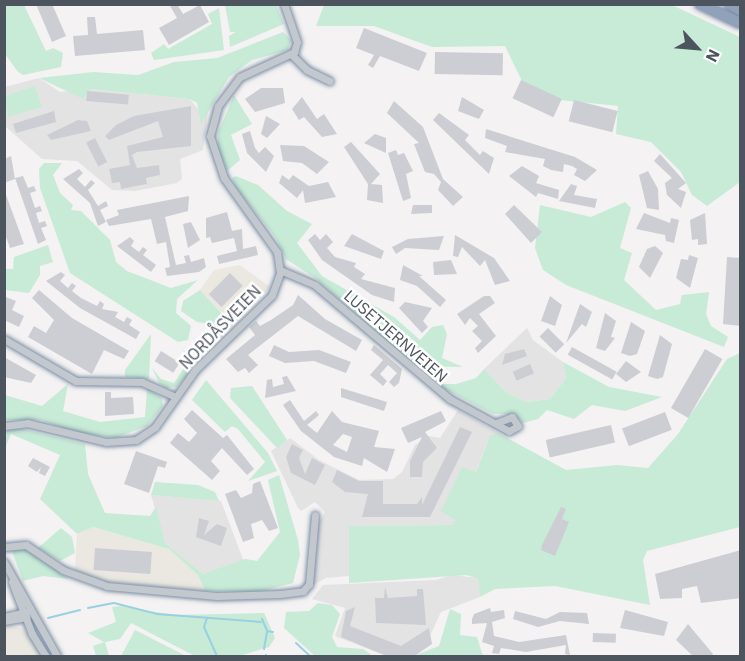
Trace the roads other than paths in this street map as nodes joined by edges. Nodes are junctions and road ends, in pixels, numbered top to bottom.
1 (284, 4) edge
2 (700, 4) edge
3 (730, 4) edge
4 (741, 10) edge
5 (741, 23) edge
6 (292, 55) junction
7 (330, 81) dead end
8 (280, 270) junction
9 (4, 339) edge
10 (175, 398) junction
11 (496, 423) dead end
12 (4, 426) edge
13 (315, 515) dead end
14 (4, 547) edge
15 (4, 562) edge
16 (12, 579) junction
17 (22, 611) junction
18 (28, 616) junction
19 (4, 619) edge
20 (46, 657) edge
21 (57, 657) edge

1 - 6 street
2 - 5 highway
3 - 4 highway
6 - 7 street
6 - 8 street
8 - 10 street, NORDÅSVEIEN
8 - 11 street, LUSETJERNVEIEN
9 - 10 street
10 - 12 street, NORDÅSVEIEN
13 - 14 street
15 - 16 street
16 - 17 street
16 - 18 street
17 - 18 street
17 - 19 street
18 - 19 street
18 - 20 street
18 - 21 street

